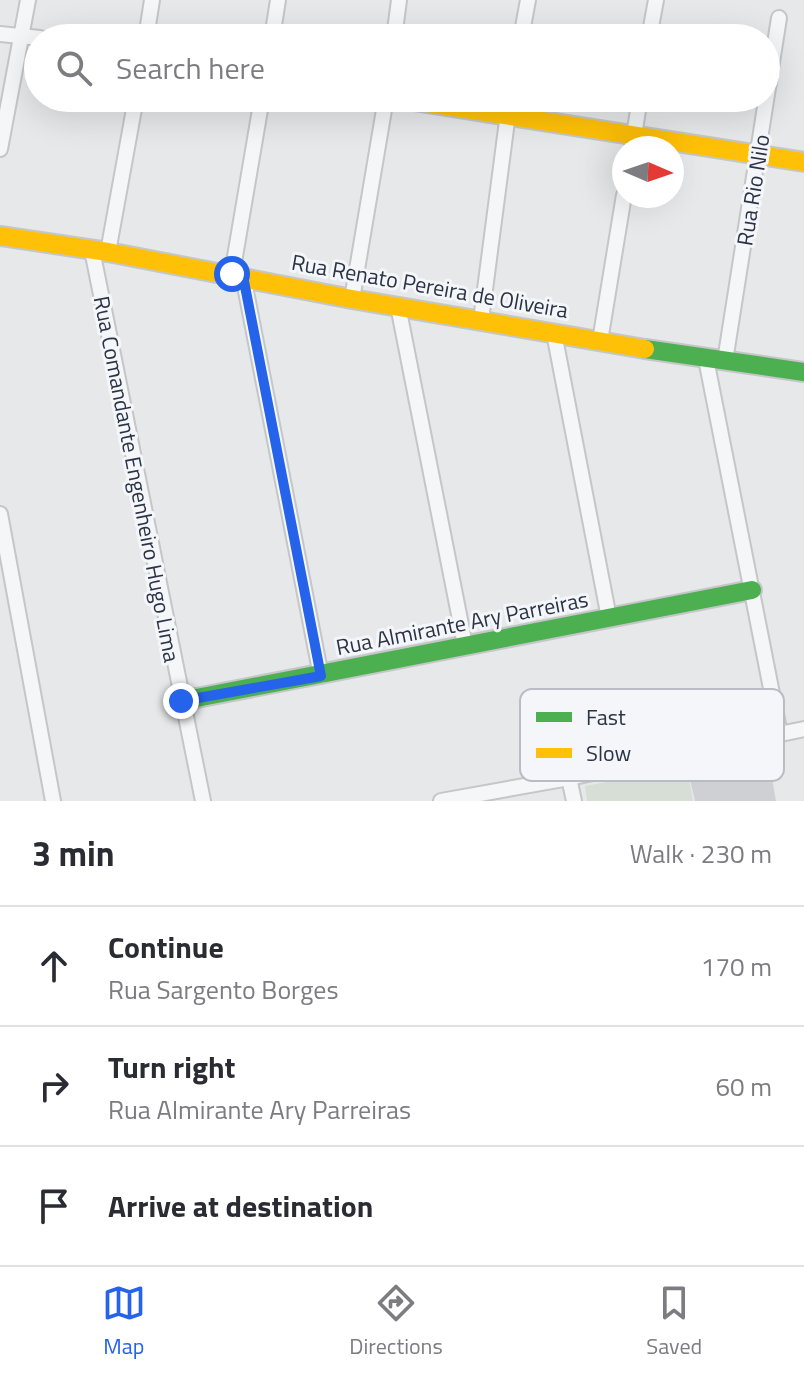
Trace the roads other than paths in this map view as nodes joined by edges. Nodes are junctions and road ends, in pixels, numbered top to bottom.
1 (28, 0) edge
2 (152, 0) edge
3 (278, 0) edge
4 (399, 0) edge
5 (528, 0) edge
6 (656, 0) edge
7 (779, 18) dead end
8 (148, 24) edge
9 (274, 24) edge
10 (396, 24) edge
11 (524, 24) edge
12 (652, 24) edge
13 (778, 24) edge
14 (0, 34) edge
15 (21, 35) junction
16 (24, 35) edge
17 (133, 112) edge
18 (260, 112) edge
19 (384, 112) edge
20 (508, 112) edge
21 (527, 112) edge
22 (638, 112) edge
23 (765, 112) edge
24 (615, 136) edge
25 (634, 136) edge
26 (684, 147) edge
27 (0, 149) edge
28 (759, 155) junction
29 (804, 162) edge
30 (622, 208) edge
31 (0, 236) edge
32 (100, 251) junction
33 (238, 275) junction
34 (352, 299) junction
35 (398, 306) junction
36 (481, 320) junction
37 (554, 333) junction
38 (600, 341) junction
39 (706, 359) junction
40 (725, 361) junction
41 (804, 372) edge
42 (0, 514) edge
43 (752, 590) junction
44 (609, 618) junction
45 (465, 645) junction
46 (321, 676) junction
47 (771, 689) edge
48 (181, 701) junction
49 (804, 729) edge
50 (784, 733) edge
51 (552, 781) edge
52 (570, 781) edge
53 (53, 801) edge
54 (203, 801) edge
55 (441, 801) edge
56 (574, 801) edge

1 - 15 street
2 - 8 street
3 - 9 street
4 - 10 street
5 - 11 street
6 - 12 street
7 - 13 street, Rua Rio Nilo
14 - 15 street
15 - 16 street
15 - 27 street
17 - 32 street
18 - 33 street
19 - 34 street
20 - 36 street
21 - 24 street
22 - 25 street
23 - 28 street, Rua Rio Nilo
26 - 28 street
28 - 29 street
28 - 40 street, Rua Rio Nilo
30 - 38 street
31 - 32 street, Rua Renato Pereira de Oliveira
32 - 33 street, Rua Renato Pereira de Oliveira
32 - 48 street, Rua Comandante Engenheiro Hugo Lima
33 - 34 street, Rua Renato Pereira de Oliveira
33 - 46 street
34 - 35 street, Rua Renato Pereira de Oliveira
35 - 36 street, Rua Renato Pereira de Oliveira
35 - 45 street
36 - 37 street, Rua Renato Pereira de Oliveira
37 - 38 street, Rua Renato Pereira de Oliveira
37 - 44 street
38 - 39 street, Rua Renato Pereira de Oliveira
39 - 40 street, Rua Renato Pereira de Oliveira
39 - 43 street
40 - 41 street, Rua Renato Pereira de Oliveira
42 - 53 street
43 - 44 street, Rua Almirante Ary Parreiras
43 - 47 street
44 - 45 street, Rua Almirante Ary Parreiras
45 - 46 street, Rua Almirante Ary Parreiras
46 - 48 street, Rua Almirante Ary Parreiras
48 - 54 street, Rua Comandante Engenheiro Hugo Lima
49 - 50 street
51 - 55 street
52 - 56 street

